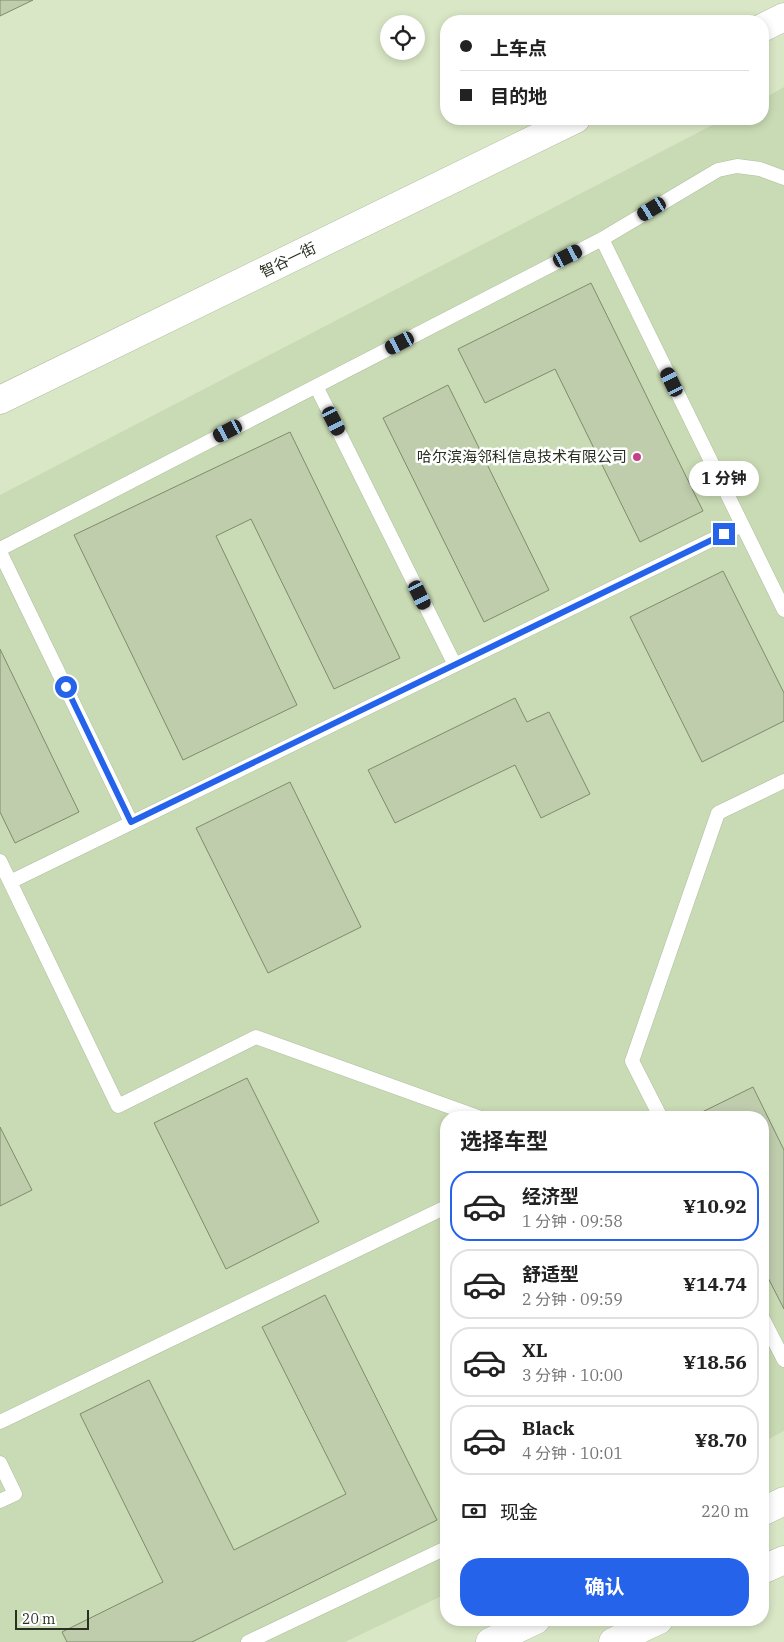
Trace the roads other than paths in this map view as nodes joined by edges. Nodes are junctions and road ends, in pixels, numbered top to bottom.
1 (784, 17) edge
2 (769, 24) edge
3 (564, 125) edge
4 (784, 178) edge
5 (602, 239) junction
6 (316, 386) junction
7 (0, 400) edge
8 (742, 525) junction
9 (0, 551) edge
10 (784, 610) edge
11 (455, 665) junction
12 (784, 781) edge
13 (131, 822) junction
14 (0, 861) edge
15 (10, 882) junction
16 (462, 1111) edge
17 (657, 1111) edge
18 (440, 1210) edge
19 (769, 1331) edge
20 (784, 1360) edge
21 (0, 1422) edge
22 (0, 1462) edge
23 (0, 1501) edge
24 (784, 1501) edge
25 (769, 1508) edge
26 (440, 1551) edge
27 (784, 1560) edge
28 (769, 1567) edge
29 (523, 1626) edge
30 (646, 1626) edge
31 (248, 1642) edge
32 (490, 1642) edge
33 (613, 1642) edge

1 - 2 street
3 - 7 street, 智谷一街
4 - 5 lane
5 - 6 lane
5 - 8 lane
6 - 9 lane
6 - 11 lane
8 - 10 lane
8 - 11 lane
9 - 13 lane
11 - 13 lane
12 - 17 lane
13 - 15 lane
14 - 15 lane
15 - 16 lane
18 - 21 lane
19 - 20 lane
22 - 23 lane
24 - 25 street
26 - 31 lane
27 - 28 street
29 - 32 street
30 - 33 street

